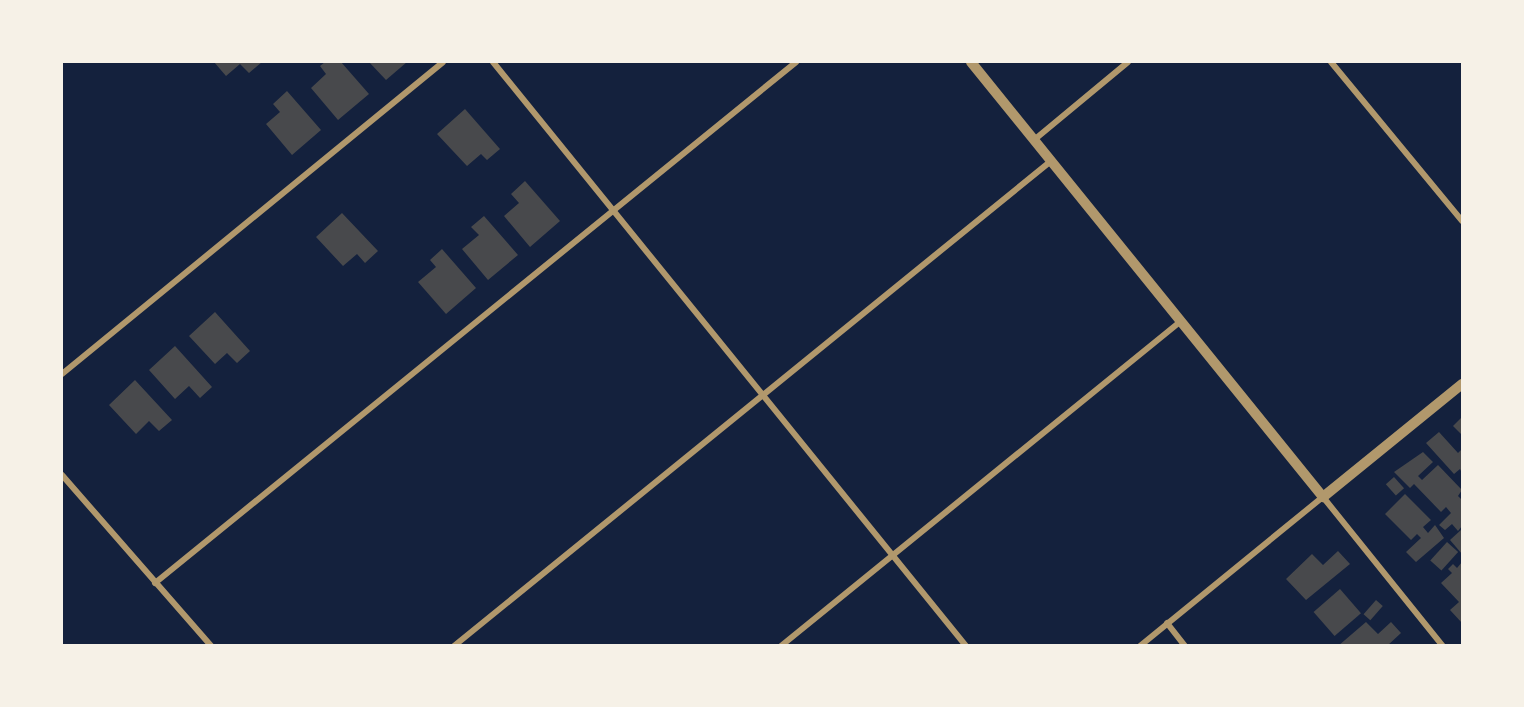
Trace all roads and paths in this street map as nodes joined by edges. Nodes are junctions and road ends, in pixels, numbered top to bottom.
1 (443, 62) edge
2 (493, 62) edge
3 (796, 62) edge
4 (971, 62) edge
5 (1128, 62) edge
6 (1331, 62) edge
7 (1034, 140) junction
8 (1051, 161) junction
9 (614, 210) junction
10 (1462, 221) edge
11 (1181, 321) junction
12 (62, 374) edge
13 (1462, 384) edge
14 (763, 394) junction
15 (62, 475) edge
16 (1323, 497) junction
17 (893, 555) junction
18 (155, 583) junction
19 (1167, 623) junction
20 (210, 645) edge
21 (454, 645) edge
22 (781, 645) edge
23 (966, 645) edge
24 (1140, 645) edge
25 (1185, 645) edge
26 (1443, 645) edge

1 - 12 street
2 - 9 street
3 - 9 street
4 - 7 street
5 - 7 street
6 - 10 street
7 - 8 street
8 - 11 street
8 - 14 street
9 - 14 street
9 - 18 street
11 - 16 street
11 - 17 street
13 - 16 street
14 - 17 street
14 - 21 street
15 - 18 street
16 - 19 street
16 - 26 street
17 - 22 street
17 - 23 street
18 - 20 street
19 - 24 street
19 - 25 street

